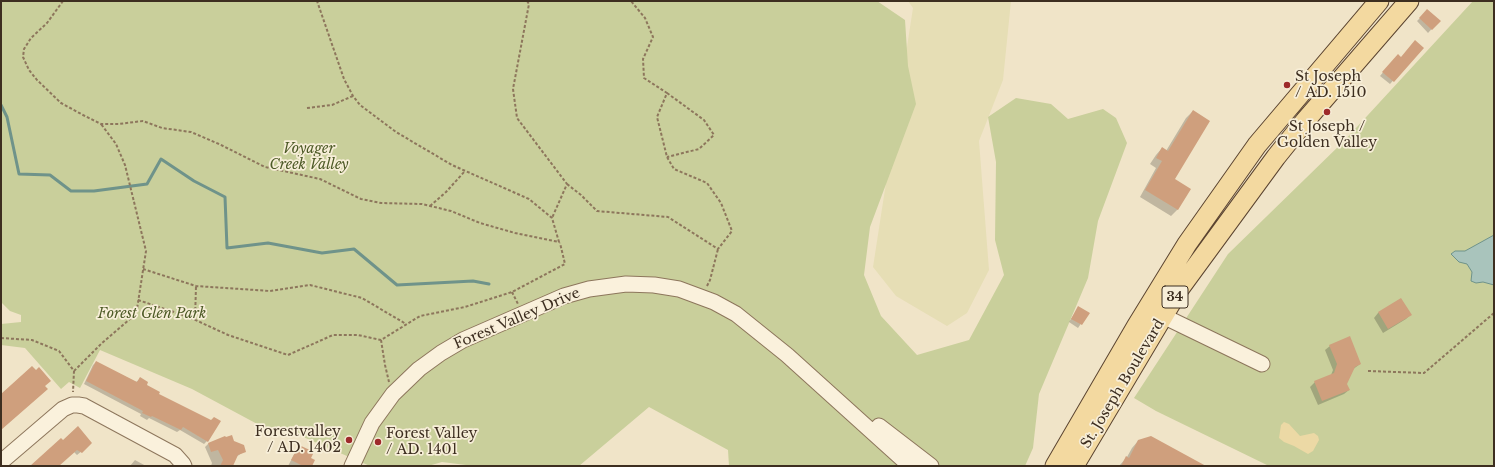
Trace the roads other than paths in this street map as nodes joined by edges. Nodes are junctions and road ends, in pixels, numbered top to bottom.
1 (1379, 1) edge
2 (1409, 1) edge
3 (1257, 145) junction
4 (1276, 156) junction
5 (1178, 257) junction
6 (1164, 316) junction
7 (1262, 364) dead end
8 (827, 390) junction
9 (1, 462) edge
10 (184, 466) edge
11 (352, 466) edge
12 (910, 466) edge
13 (931, 466) edge
14 (1042, 466) edge
15 (1055, 466) edge
16 (1074, 466) edge

1 - 3 main road, St. Joseph Boulevard / 34
2 - 4 main road, St. Joseph Boulevard / 34
3 - 4 street
3 - 5 main road, St. Joseph Boulevard / 34
4 - 6 main road, St. Joseph Boulevard / 34
5 - 14 main road
5 - 15 main road, St. Joseph Boulevard / 34
6 - 7 street
6 - 16 main road, St. Joseph Boulevard / 34
8 - 11 street, Forest Valley Drive
8 - 12 street, Forest Valley Drive
8 - 13 street, Forest Valley Drive
9 - 10 street

